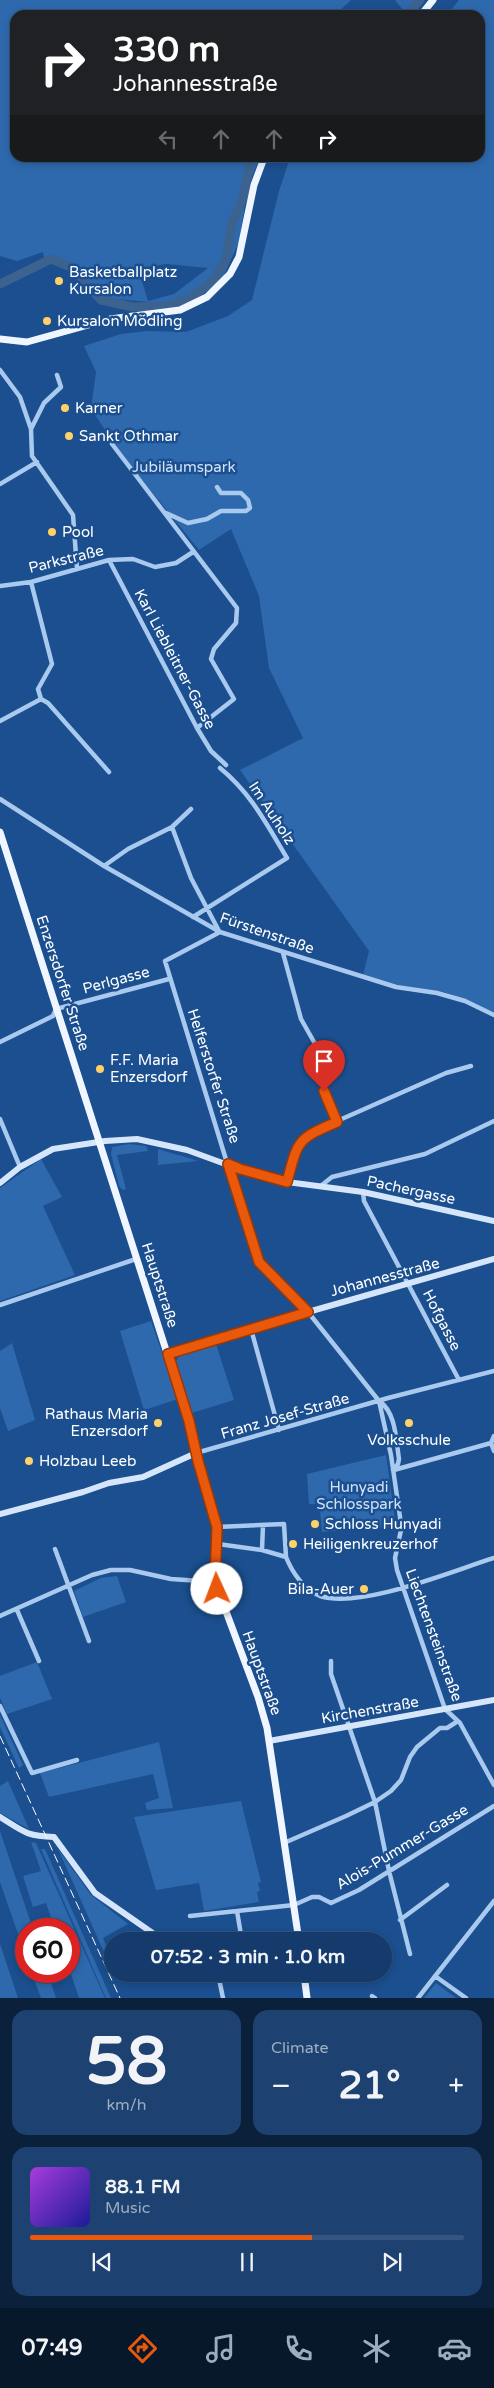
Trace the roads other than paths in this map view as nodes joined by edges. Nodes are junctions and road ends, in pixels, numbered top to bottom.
1 (433, 0) edge
2 (425, 10) edge
3 (263, 162) edge
4 (0, 339) edge
5 (0, 370) edge
6 (57, 375) dead end
7 (31, 429) junction
8 (112, 444) dead end
9 (37, 462) junction
10 (0, 484) edge
11 (217, 487) dead end
12 (161, 509) junction
13 (193, 552) junction
14 (108, 560) junction
15 (77, 569) junction
16 (31, 582) junction
17 (0, 586) edge
18 (41, 698) junction
19 (0, 721) edge
20 (197, 728) junction
21 (226, 765) dead end
22 (220, 768) dead end
23 (109, 772) dead end
24 (0, 799) edge
25 (191, 809) dead end
26 (172, 827) junction
27 (0, 832) edge
28 (104, 866) junction
29 (207, 908) junction
30 (193, 917) junction
31 (220, 932) junction
32 (283, 953) junction
33 (169, 979) junction
34 (56, 1010) junction
35 (494, 1015) edge
36 (0, 1042) edge
37 (317, 1054) dead end
38 (471, 1066) dead end
39 (324, 1091) dead end
40 (0, 1119) edge
41 (494, 1121) edge
42 (337, 1122) junction
43 (99, 1142) junction
44 (228, 1164) junction
45 (20, 1167) junction
46 (287, 1182) junction
47 (0, 1183) edge
48 (322, 1185) junction
49 (363, 1192) junction
50 (494, 1221) edge
51 (136, 1259) junction
52 (494, 1259) edge
53 (410, 1284) junction
54 (0, 1305) edge
55 (308, 1312) junction
56 (251, 1329) junction
57 (168, 1354) junction
58 (494, 1371) edge
59 (459, 1380) junction
60 (378, 1402) junction
61 (279, 1430) junction
62 (493, 1439) edge
63 (494, 1451) edge
64 (196, 1453) junction
65 (393, 1470) junction
66 (0, 1514) edge
67 (263, 1525) junction
68 (217, 1527) junction
69 (218, 1544) junction
70 (55, 1549) dead end
71 (262, 1550) junction
72 (286, 1557) junction
73 (494, 1558) edge
74 (215, 1582) junction
75 (69, 1585) junction
76 (402, 1587) junction
77 (17, 1610) junction
78 (0, 1616) edge
79 (89, 1641) dead end
80 (330, 1660) dead end
81 (39, 1661) dead end
82 (494, 1700) edge
83 (0, 1706) edge
84 (445, 1709) junction
85 (458, 1721) junction
86 (349, 1727) junction
87 (269, 1741) junction
88 (77, 1760) dead end
89 (494, 1785) edge
90 (375, 1802) junction
91 (494, 1806) edge
92 (0, 1817) edge
93 (284, 1843) junction
94 (389, 1871) junction
95 (447, 1885) dead end
96 (494, 1900) edge
97 (294, 1905) junction
98 (237, 1911) junction
99 (190, 1916) dead end
100 (400, 1920) junction
101 (151, 1932) edge
102 (240, 1932) edge
103 (298, 1932) edge
104 (410, 1954) dead end
105 (435, 1976) junction
106 (220, 1982) edge
107 (305, 1982) edge
108 (223, 1998) edge
109 (307, 1998) edge
110 (418, 1998) edge
111 (466, 1998) edge

1 - 2 main road
3 - 4 main road
5 - 7 street
6 - 7 street
7 - 9 street
8 - 12 street
9 - 10 street
9 - 15 street
11 - 12 street
12 - 13 street
13 - 14 street, Parkstraße
13 - 20 street
14 - 15 street, Parkstraße
14 - 20 street, Karl Liebleitner-Gasse
15 - 16 street, Parkstraße
16 - 17 street, Parkstraße
16 - 18 street
18 - 19 street
18 - 23 street
20 - 21 street, Karl Liebleitner-Gasse
22 - 29 street, Im Auholz
24 - 28 street, Fürstenstraße
25 - 26 street
26 - 28 street
26 - 29 street
27 - 34 main road, Enzersdorfer Straße
28 - 30 street, Fürstenstraße
29 - 30 street, Im Auholz
29 - 31 street
30 - 31 street, Fürstenstraße
31 - 32 street, Fürstenstraße
31 - 33 street, Perlgasse
32 - 35 street, Fürstenstraße
32 - 37 street
33 - 34 street, Perlgasse
33 - 44 street, Helferstorfer Straße
34 - 36 street, Perlgasse
34 - 43 main road, Enzersdorfer Straße
38 - 42 street
39 - 42 street
40 - 45 street
41 - 48 street
42 - 46 street
43 - 44 street, Pachergasse
43 - 45 street, Pachergasse
43 - 51 main road, Hauptstraße
44 - 46 street, Pachergasse
44 - 55 street, Helferstorfer Straße
45 - 47 street, Pachergasse
46 - 48 street, Pachergasse
48 - 49 street, Pachergasse
49 - 50 street, Pachergasse
49 - 53 street, Hofgasse
51 - 54 street
51 - 57 main road, Hauptstraße
52 - 53 street, Johannesstraße
53 - 55 street, Johannesstraße
53 - 59 street, Hofgasse
55 - 56 street, Johannesstraße
55 - 60 street, Helferstorfer Straße
56 - 57 street, Johannesstraße
56 - 61 street
57 - 64 main road, Hauptstraße
58 - 59 street, Franz Josef-Straße
59 - 60 street, Franz Josef-Straße
60 - 61 street, Franz Josef-Straße
60 - 65 street
60 - 65 street, Helferstorfer Straße
61 - 64 street, Franz Josef-Straße
62 - 63 street
62 - 65 street
64 - 66 street, Franz Josef-Straße
64 - 68 main road, Hauptstraße
65 - 76 street, Liechtensteinstraße
67 - 68 street
67 - 71 street
67 - 72 street
68 - 69 main road, Hauptstraße
69 - 71 street
69 - 74 main road, Hauptstraße
70 - 75 street
71 - 72 street
72 - 76 street
73 - 76 street
74 - 75 street
74 - 87 main road, Hauptstraße
75 - 77 street
75 - 79 street
76 - 84 street, Liechtensteinstraße
77 - 78 street
77 - 81 street
80 - 86 street
82 - 84 street, Kirchenstraße
83 - 88 street
84 - 85 street, Liechtensteinstraße
84 - 86 street, Kirchenstraße
85 - 89 street, Liechtensteinstraße
85 - 90 street
86 - 87 street, Kirchenstraße
86 - 90 street
87 - 93 main road, Hauptstraße
90 - 93 street
90 - 94 street
91 - 94 street, Alois-Pummer-Gasse
92 - 101 street
93 - 97 main road, Hauptstraße
94 - 97 street, Alois-Pummer-Gasse
94 - 100 street
95 - 100 street
96 - 105 street
97 - 98 street, Alois-Pummer-Gasse
97 - 103 main road, Hauptstraße
98 - 99 street, Alois-Pummer-Gasse
98 - 102 street
100 - 104 street
105 - 110 street
105 - 111 street
106 - 108 street
107 - 109 main road

